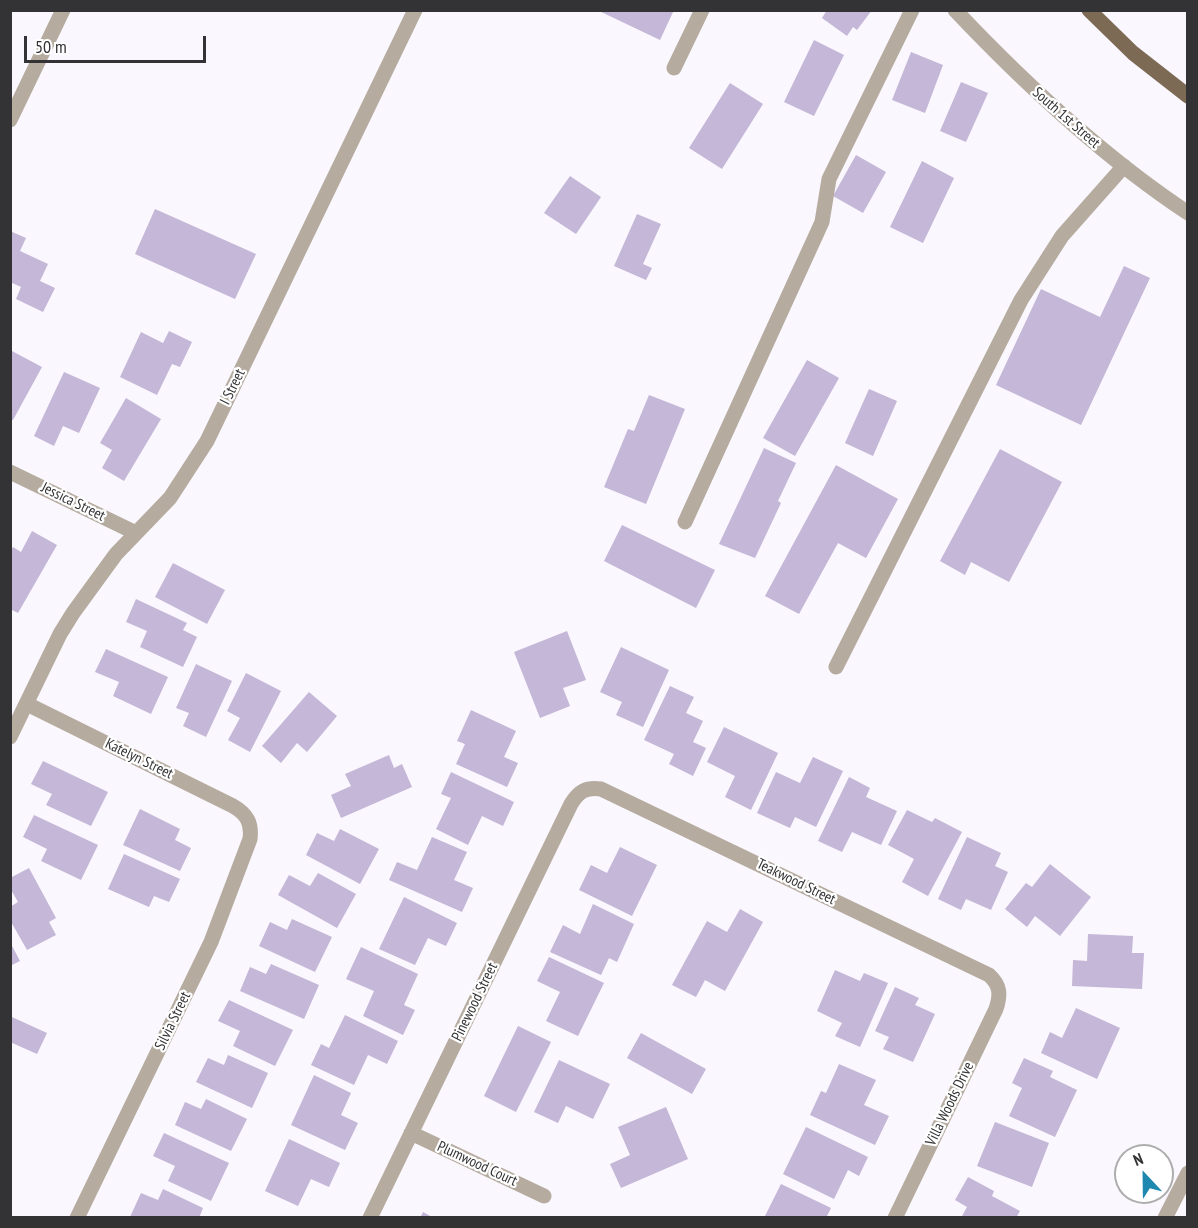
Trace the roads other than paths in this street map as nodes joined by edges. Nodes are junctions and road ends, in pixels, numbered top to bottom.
1 (63, 10) edge
2 (415, 10) edge
3 (702, 10) edge
4 (912, 10) edge
5 (955, 10) edge
6 (1089, 10) edge
7 (674, 68) dead end
8 (1188, 96) edge
9 (10, 120) edge
10 (1124, 166) junction
11 (1188, 213) edge
12 (10, 472) edge
13 (685, 522) dead end
14 (136, 533) junction
15 (836, 667) dead end
16 (27, 704) junction
17 (10, 737) edge
18 (584, 789) joint
19 (248, 819) joint
20 (1000, 990) joint
21 (411, 1133) junction
22 (1188, 1173) edge
23 (544, 1196) dead end
24 (77, 1218) edge
25 (370, 1218) edge
26 (895, 1218) edge
27 (1165, 1218) edge

1 - 9 street
2 - 14 street, I Street
3 - 7 street
4 - 13 street
5 - 10 street, South 1st Street
6 - 8 main road
10 - 11 street, South 1st Street
10 - 15 street
12 - 14 street, Jessica Street
14 - 16 street, I Street
16 - 17 street, I Street
16 - 19 street, Katelyn Street
18 - 20 street, Teakwood Street
18 - 21 street, Pinewood Street
19 - 24 street, Silvia Street
20 - 26 street, Villa Woods Drive
21 - 23 street, Plumwood Court
21 - 25 street, Pinewood Street
22 - 27 street

